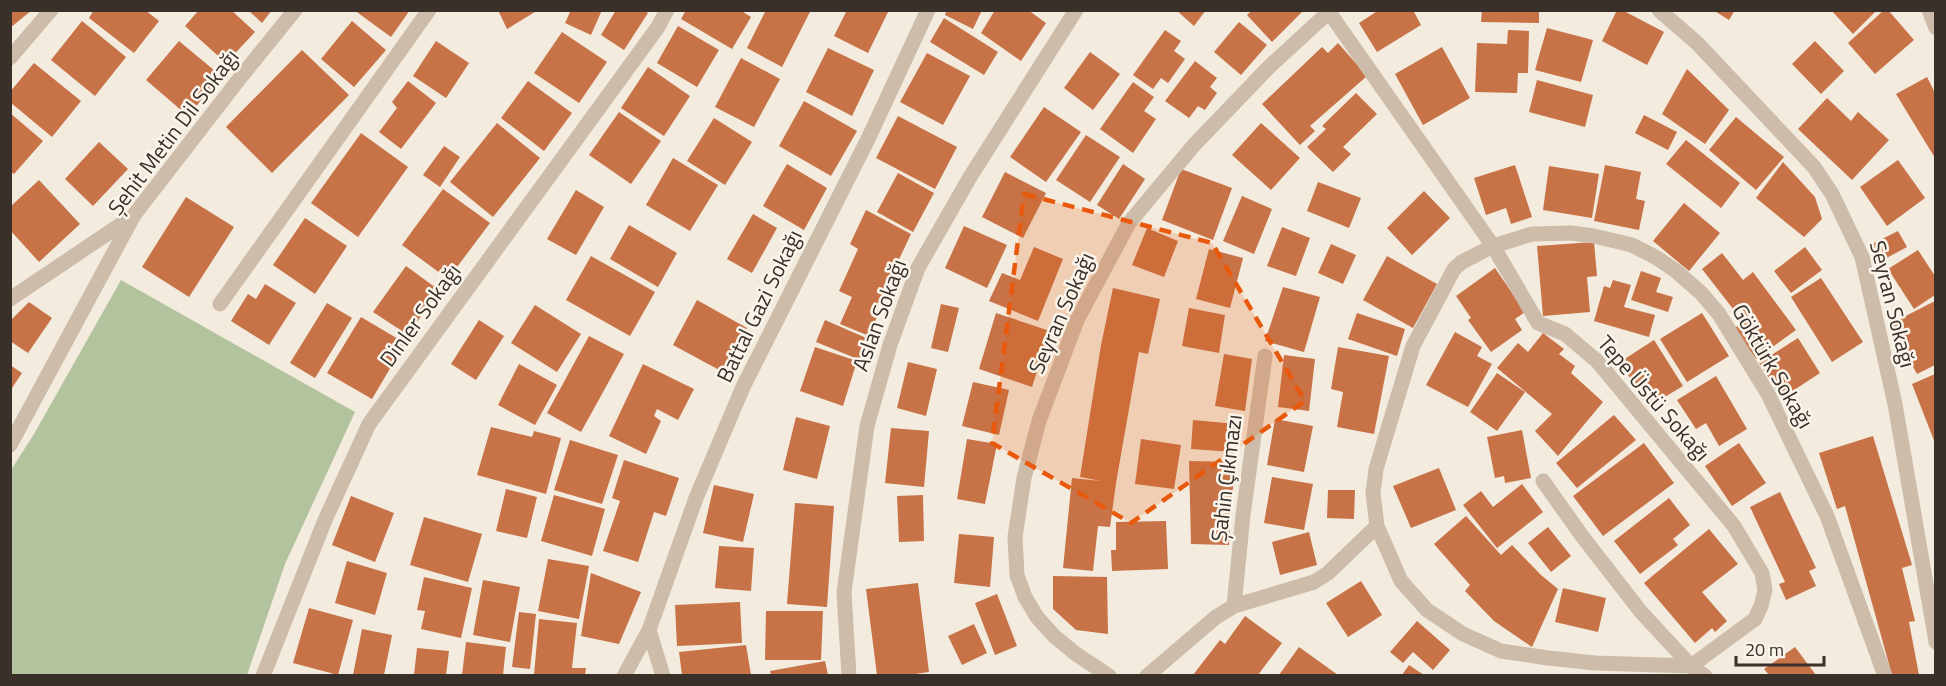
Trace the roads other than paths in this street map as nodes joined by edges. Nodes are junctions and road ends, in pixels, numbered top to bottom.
1 (51, 10) edge
2 (295, 10) edge
3 (429, 10) edge
4 (667, 10) edge
5 (928, 10) edge
6 (1076, 10) edge
7 (1659, 10) edge
8 (1929, 10) edge
9 (1330, 11) edge
10 (1935, 28) edge
11 (10, 58) edge
12 (134, 216) junction
13 (1493, 246) junction
14 (10, 299) edge
15 (220, 304) dead end
16 (1265, 356) dead end
17 (10, 445) edge
18 (1543, 481) dead end
19 (1377, 526) junction
20 (1234, 606) junction
21 (649, 630) junction
22 (1935, 642) edge
23 (1692, 666) junction
24 (263, 675) edge
25 (624, 675) edge
26 (663, 675) edge
27 (849, 675) edge
28 (1109, 675) edge
29 (1147, 675) edge
30 (1705, 675) edge
31 (1885, 675) edge

1 - 11 street
2 - 12 street, Şehit Metin Dil Sokağı
3 - 15 street
4 - 24 street, Dinler Sokağı
5 - 21 street, Battal Gazi Sokağı
6 - 27 street, Aslan Sokağı
7 - 22 street, Seyran Sokağı
8 - 10 street
9 - 13 street, Tepe Üstü Sokağı
9 - 28 street, Seyran Sokağı
12 - 14 street
12 - 17 street, Şehit Metin Dil Sokağı
13 - 19 street, Göktürk Sokağı
13 - 23 street, Tepe Üstü Sokağı
13 - 31 street, Göktürk Sokağı
16 - 20 street, Şahin Çıkmazı
18 - 23 street
19 - 20 street
19 - 23 street, Göktürk Sokağı
20 - 29 street
21 - 25 street, Battal Gazi Sokağı
21 - 26 street
23 - 30 street

